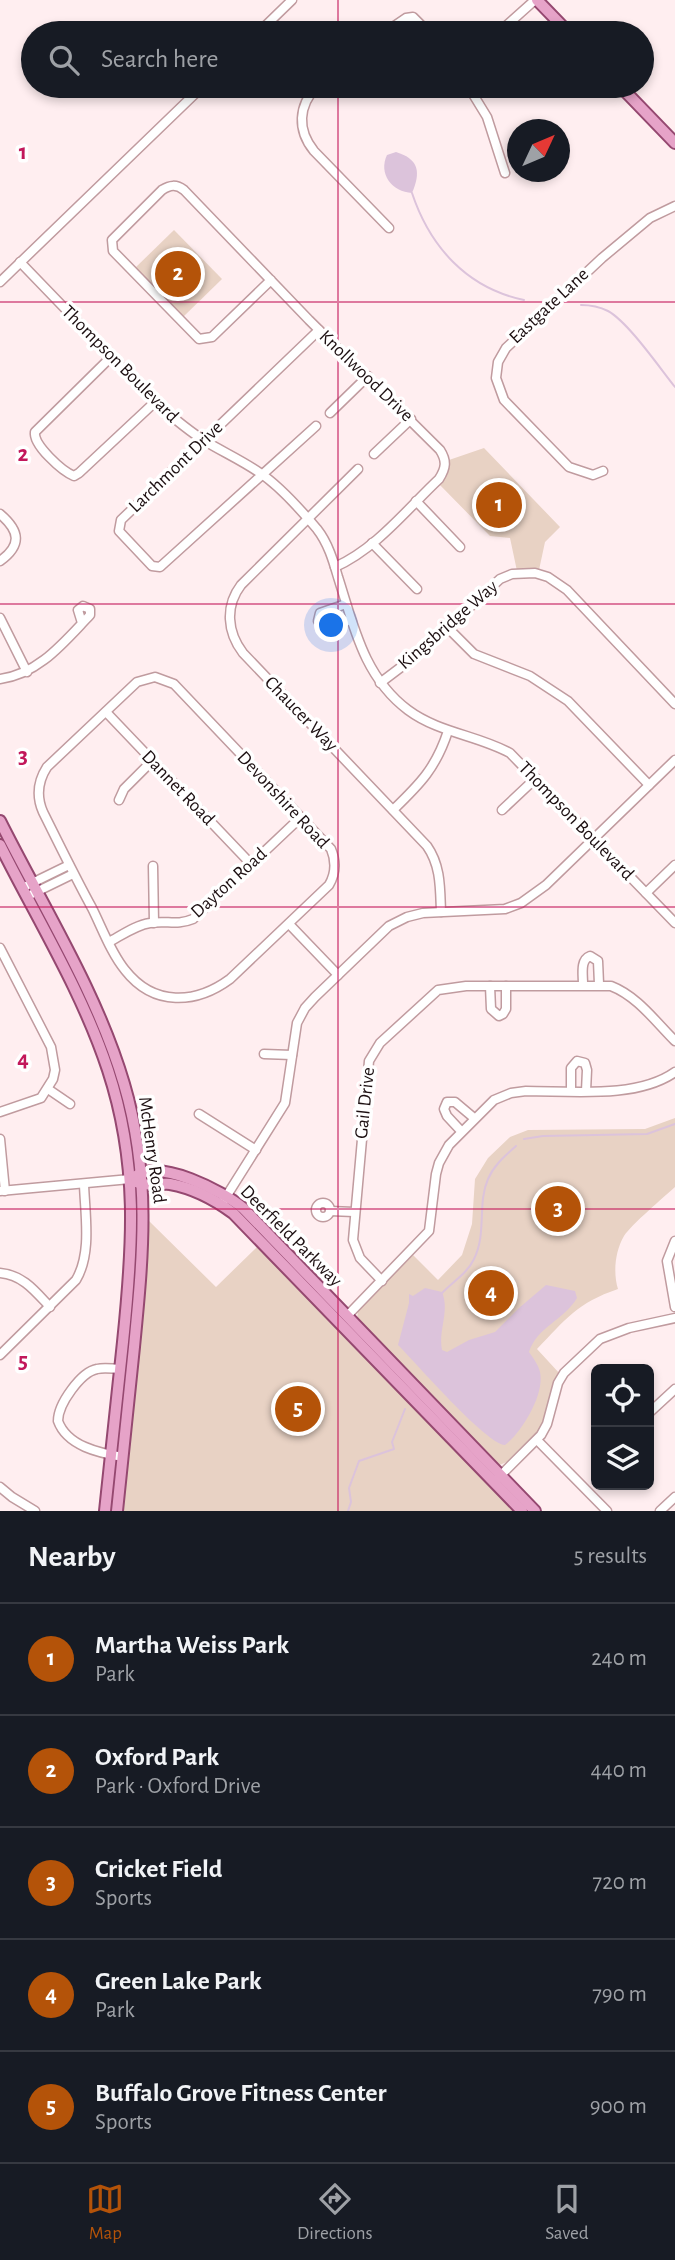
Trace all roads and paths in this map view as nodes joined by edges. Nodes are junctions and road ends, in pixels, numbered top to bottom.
1 (292, 0) edge
2 (536, 0) edge
3 (270, 21) edge
4 (402, 21) edge
5 (417, 21) edge
6 (512, 21) edge
7 (557, 21) edge
8 (191, 98) edge
9 (307, 98) edge
10 (475, 98) edge
11 (632, 98) edge
12 (675, 143) edge
13 (505, 173) dead end
14 (675, 206) edge
15 (389, 228) dead end
16 (20, 262) junction
17 (271, 280) junction
18 (0, 282) edge
19 (319, 330) junction
20 (111, 356) junction
21 (368, 376) junction
22 (155, 402) junction
23 (330, 413) dead end
24 (411, 419) junction
25 (316, 426) dead end
26 (204, 441) junction
27 (374, 454) dead end
28 (358, 469) dead end
29 (603, 471) dead end
30 (261, 473) junction
31 (416, 501) junction
32 (0, 514) edge
33 (307, 518) junction
34 (372, 543) junction
35 (460, 547) dead end
36 (0, 561) edge
37 (335, 567) junction
38 (417, 589) dead end
39 (346, 604) junction
40 (0, 618) edge
41 (351, 620) junction
42 (82, 623) dead end
43 (447, 628) junction
44 (27, 672) junction
45 (0, 680) edge
46 (380, 683) junction
47 (675, 704) edge
48 (106, 712) junction
49 (448, 731) junction
50 (675, 760) edge
51 (152, 761) junction
52 (536, 778) junction
53 (649, 785) junction
54 (119, 800) dead end
55 (393, 810) junction
56 (502, 810) dead end
57 (301, 817) junction
58 (0, 821) edge
59 (593, 838) junction
60 (0, 845) edge
61 (251, 864) junction
62 (675, 864) edge
63 (153, 866) dead end
64 (71, 869) junction
65 (29, 890) junction
66 (646, 893) junction
67 (442, 912) junction
68 (154, 923) junction
69 (675, 923) edge
70 (289, 924) junction
71 (109, 942) junction
72 (0, 948) edge
73 (338, 975) junction
74 (583, 984) junction
75 (599, 984) junction
76 (490, 986) junction
77 (506, 986) junction
78 (675, 1041) edge
79 (264, 1054) dead end
80 (292, 1055) junction
81 (675, 1072) edge
82 (48, 1088) junction
83 (571, 1091) junction
84 (586, 1091) junction
85 (71, 1104) dead end
86 (0, 1112) edge
87 (199, 1114) dead end
88 (474, 1118) junction
89 (461, 1131) junction
90 (0, 1139) edge
91 (256, 1150) junction
92 (141, 1172) junction
93 (130, 1180) junction
94 (84, 1184) junction
95 (142, 1185) junction
96 (3, 1191) edge
97 (224, 1200) junction
98 (330, 1211) dead end
99 (354, 1212) junction
100 (675, 1241) edge
101 (0, 1273) edge
102 (382, 1281) junction
103 (50, 1307) junction
104 (675, 1307) edge
105 (347, 1316) junction
106 (675, 1318) edge
107 (0, 1355) edge
108 (120, 1369) junction
109 (675, 1389) edge
110 (654, 1408) edge
111 (537, 1440) junction
112 (117, 1456) junction
113 (497, 1479) junction
114 (3, 1490) edge
115 (675, 1497) edge
116 (0, 1500) edge
117 (35, 1511) edge
118 (105, 1511) edge
119 (117, 1511) edge
120 (522, 1511) edge
121 (535, 1511) edge
122 (607, 1511) edge
123 (660, 1511) edge

1 - 3 street
2 - 6 street
2 - 7 main road
4 - 5 street
8 - 16 street
9 - 15 street
10 - 13 street
11 - 12 main road
14 - 29 street, Eastgate Lane
16 - 18 street
16 - 20 street, Thompson Boulevard
17 - 17 street, Knollwood Drive
17 - 19 street, Knollwood Drive
19 - 21 street, Knollwood Drive
19 - 26 street, Larchmont Drive
20 - 22 street, Thompson Boulevard
20 - 22 street
21 - 23 street
21 - 24 street, Knollwood Drive
22 - 26 street, Thompson Boulevard
24 - 27 street
24 - 31 street, Knollwood Drive
25 - 30 street
26 - 30 street, Thompson Boulevard
26 - 30 street, Larchmont Drive
28 - 33 street, Chaucer Way
30 - 33 street, Thompson Boulevard
31 - 34 street, Knollwood Drive
31 - 35 street
32 - 36 street
33 - 37 street, Thompson Boulevard
33 - 55 street, Chaucer Way
34 - 37 street, Knollwood Drive
34 - 38 street
37 - 39 street, Thompson Boulevard
39 - 41 street, Thompson Boulevard
39 - 41 street
40 - 44 street
41 - 46 street, Thompson Boulevard
42 - 44 street
43 - 46 street, Kingsbridge Way
43 - 47 street, Kingsbridge Way
43 - 53 street
44 - 45 street
46 - 49 street, Thompson Boulevard
48 - 51 street, Dannet Road
48 - 57 street, Devonshire Road
48 - 64 street, Devonshire Road
49 - 52 street, Thompson Boulevard
49 - 55 street
50 - 53 street
51 - 54 street
51 - 61 street, Dannet Road
52 - 56 street
52 - 59 street, Thompson Boulevard
53 - 59 street
55 - 67 street, Chaucer Way
57 - 61 street, Dayton Road
57 - 70 street, Devonshire Road
58 - 65 main road, McHenry Road
59 - 66 street, Thompson Boulevard
59 - 67 street
60 - 65 main road, McHenry Road
61 - 68 street, Dayton Road
62 - 66 street
63 - 68 street
64 - 65 street
64 - 71 street, Devonshire Road
65 - 92 main road, McHenry Road
65 - 93 main road, McHenry Road
66 - 69 street, Thompson Boulevard
67 - 73 street
68 - 71 street, Dayton Road
70 - 71 street, Devonshire Road
70 - 73 street
72 - 82 street
73 - 80 street
74 - 75 street, Gail Drive
74 - 75 street
74 - 77 street, Gail Drive
75 - 78 street, Gail Drive
76 - 77 street, Gail Drive
76 - 77 street
76 - 99 street, Gail Drive
79 - 80 street
80 - 91 street
81 - 84 street
82 - 85 street
82 - 86 street
83 - 84 street
83 - 84 street
83 - 88 street
87 - 91 street
88 - 89 street
88 - 89 street
89 - 102 street
90 - 96 street
91 - 97 street
92 - 93 main road
92 - 95 main road, McHenry Road
92 - 97 main road, Deerfield Parkway
93 - 94 street
93 - 95 main road, Deerfield Parkway
93 - 108 main road, McHenry Road
94 - 96 street
94 - 103 street
95 - 97 main road, Deerfield Parkway
95 - 112 main road, McHenry Road
97 - 105 main road, Deerfield Parkway
97 - 113 main road, Deerfield Parkway
98 - 99 street
99 - 102 street, Gail Drive
100 - 104 street
101 - 103 street
102 - 105 street
103 - 107 street
105 - 113 main road, Deerfield Parkway
106 - 111 street
108 - 112 main road, McHenry Road
108 - 112 street
109 - 110 street
111 - 113 street
111 - 122 street
112 - 118 main road, McHenry Road
112 - 119 main road, McHenry Road
113 - 120 main road, Deerfield Parkway
113 - 121 main road, Deerfield Parkway
114 - 116 street
114 - 117 street
115 - 123 street

